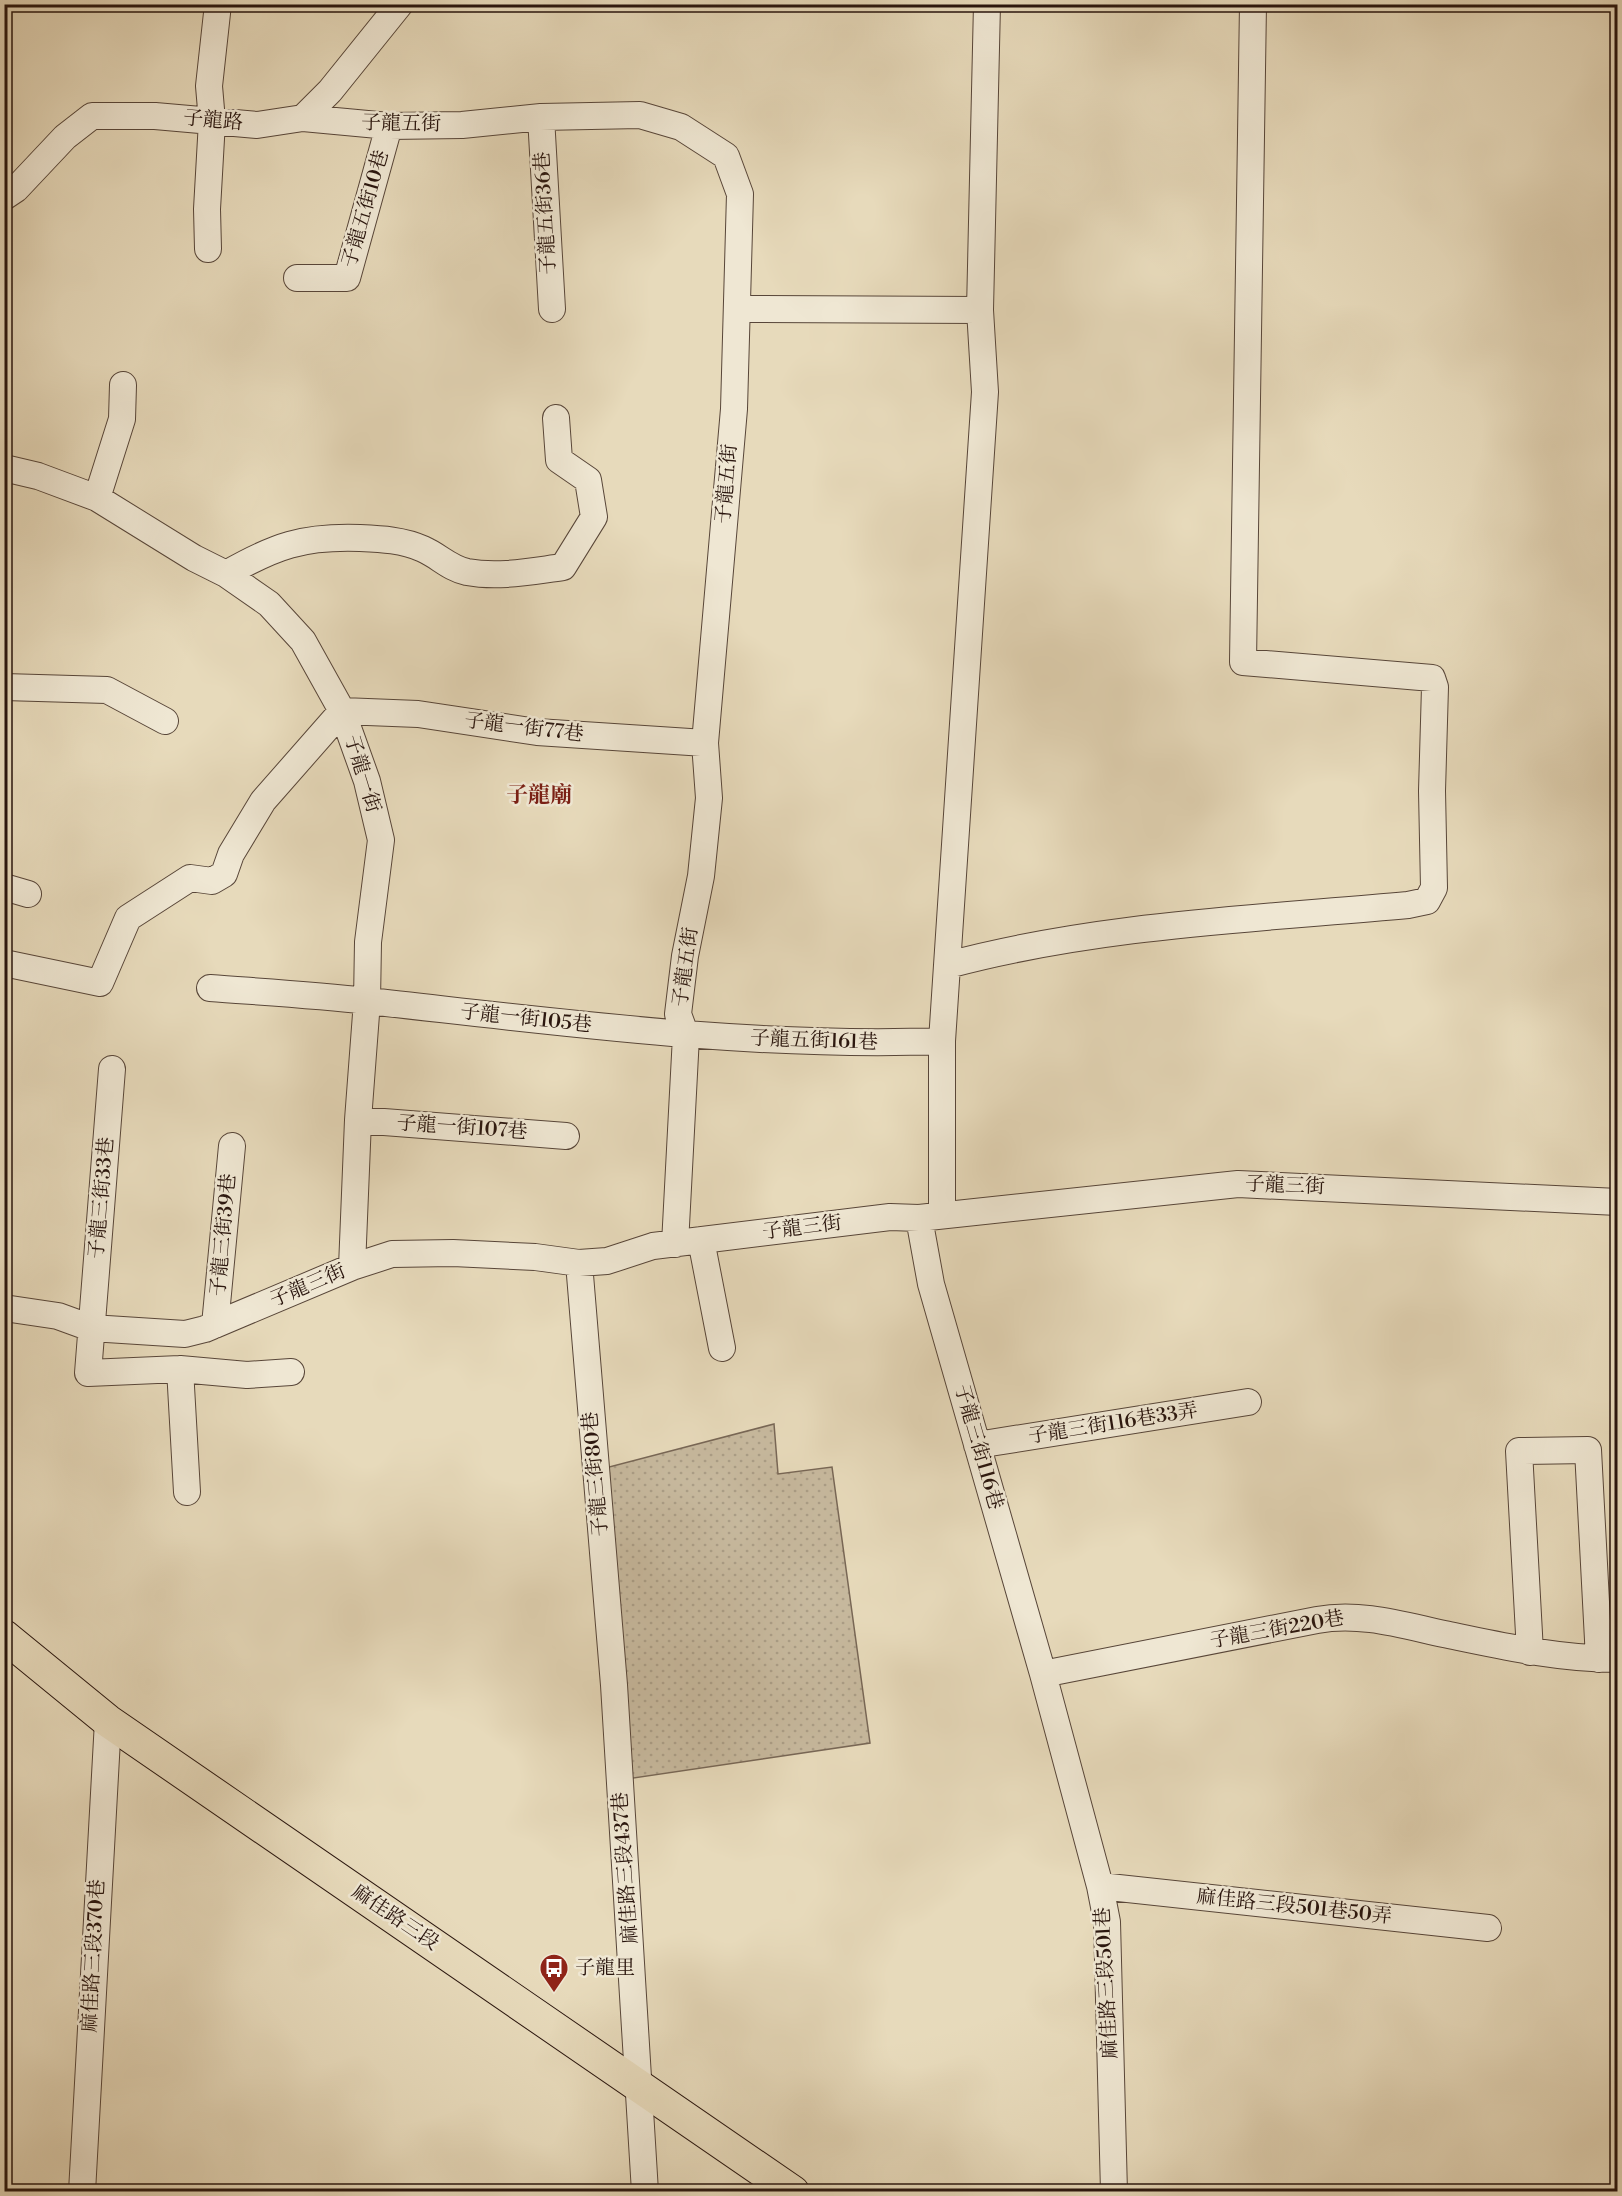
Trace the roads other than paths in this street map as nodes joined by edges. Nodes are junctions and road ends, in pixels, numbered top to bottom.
1 (218, 4) edge
2 (987, 4) edge
3 (1253, 4) edge
4 (393, 7) edge
5 (541, 117) junction
6 (303, 118) junction
7 (212, 121) junction
8 (388, 126) junction
9 (4, 197) edge
10 (208, 249) dead end
11 (297, 278) dead end
12 (552, 309) dead end
13 (737, 309) junction
14 (980, 310) junction
15 (123, 385) dead end
16 (556, 418) dead end
17 (4, 468) edge
18 (97, 498) junction
19 (226, 574) junction
20 (4, 687) edge
21 (342, 711) junction
22 (165, 721) dead end
23 (705, 743) junction
24 (4, 963) edge
25 (948, 965) junction
26 (210, 988) dead end
27 (367, 1001) junction
28 (686, 1036) junction
29 (942, 1041) junction
30 (112, 1069) dead end
31 (358, 1120) junction
32 (566, 1136) dead end
33 (232, 1146) dead end
34 (1617, 1202) edge
35 (930, 1216) junction
36 (701, 1240) junction
37 (675, 1244) junction
38 (579, 1263) junction
39 (352, 1267) junction
40 (4, 1308) edge
41 (215, 1324) junction
42 (91, 1328) junction
43 (722, 1348) dead end
44 (180, 1369) junction
45 (291, 1372) dead end
46 (1248, 1402) dead end
47 (977, 1445) junction
48 (187, 1492) dead end
49 (4, 1636) edge
50 (1530, 1652) junction
51 (1608, 1659) edge
52 (1043, 1674) junction
53 (614, 1686) joint
54 (108, 1721) junction
55 (1100, 1886) junction
56 (1488, 1928) dead end
57 (640, 2086) junction
58 (82, 2192) edge
59 (645, 2192) edge
60 (793, 2192) edge
61 (1114, 2192) edge

1 - 7 street
2 - 14 street, 子龍三街116巷
3 - 25 street
4 - 6 street
5 - 8 street, 子龍五街
5 - 12 street, 子龍五街36巷
5 - 13 street, 子龍五街
6 - 7 street, 子龍路
6 - 8 street, 子龍五街
7 - 9 street, 子龍路
7 - 10 street
8 - 11 street, 子龍五街10巷
13 - 14 street
13 - 23 street, 子龍五街
14 - 25 street, 子龍三街116巷
15 - 18 street
16 - 19 street
17 - 18 street, 子龍一街
18 - 19 street, 子龍一街
19 - 21 street, 子龍一街
20 - 22 street
21 - 23 street, 子龍一街77巷
21 - 24 street
21 - 27 street, 子龍一街
23 - 28 street, 子龍五街
25 - 29 street, 子龍三街116巷
26 - 27 street, 子龍一街105巷
27 - 28 street, 子龍一街105巷
27 - 31 street, 子龍一街
28 - 29 street, 子龍五街161巷
28 - 37 street, 子龍五街
29 - 35 street, 子龍三街116巷
30 - 42 street, 子龍三街33巷
31 - 32 street, 子龍一街107巷
31 - 39 street, 子龍一街
33 - 41 street, 子龍三街39巷
34 - 35 street, 子龍三街
35 - 36 street, 子龍三街
35 - 47 street, 子龍三街116巷
36 - 37 street, 子龍三街
36 - 43 street
37 - 38 street, 子龍三街
38 - 39 street, 子龍三街
38 - 53 street, 子龍三街80巷
39 - 41 street, 子龍三街
40 - 42 street, 子龍三街
41 - 42 street, 子龍三街
42 - 44 street, 子龍三街33巷
44 - 45 street
44 - 48 street
46 - 47 street, 子龍三街116巷33弄
47 - 52 street, 子龍三街116巷
49 - 54 main road, 麻佳路三段
50 - 51 street, 子龍三街220巷
50 - 51 street
50 - 52 street, 子龍三街220巷
52 - 55 street, 麻佳路三段501巷
53 - 57 street, 麻佳路三段437巷
54 - 57 main road, 麻佳路三段
54 - 58 street, 麻佳路三段370巷
55 - 56 street, 麻佳路三段501巷50弄
55 - 61 street, 麻佳路三段501巷
57 - 59 street, 麻佳路三段437巷
57 - 60 main road, 麻佳路三段

